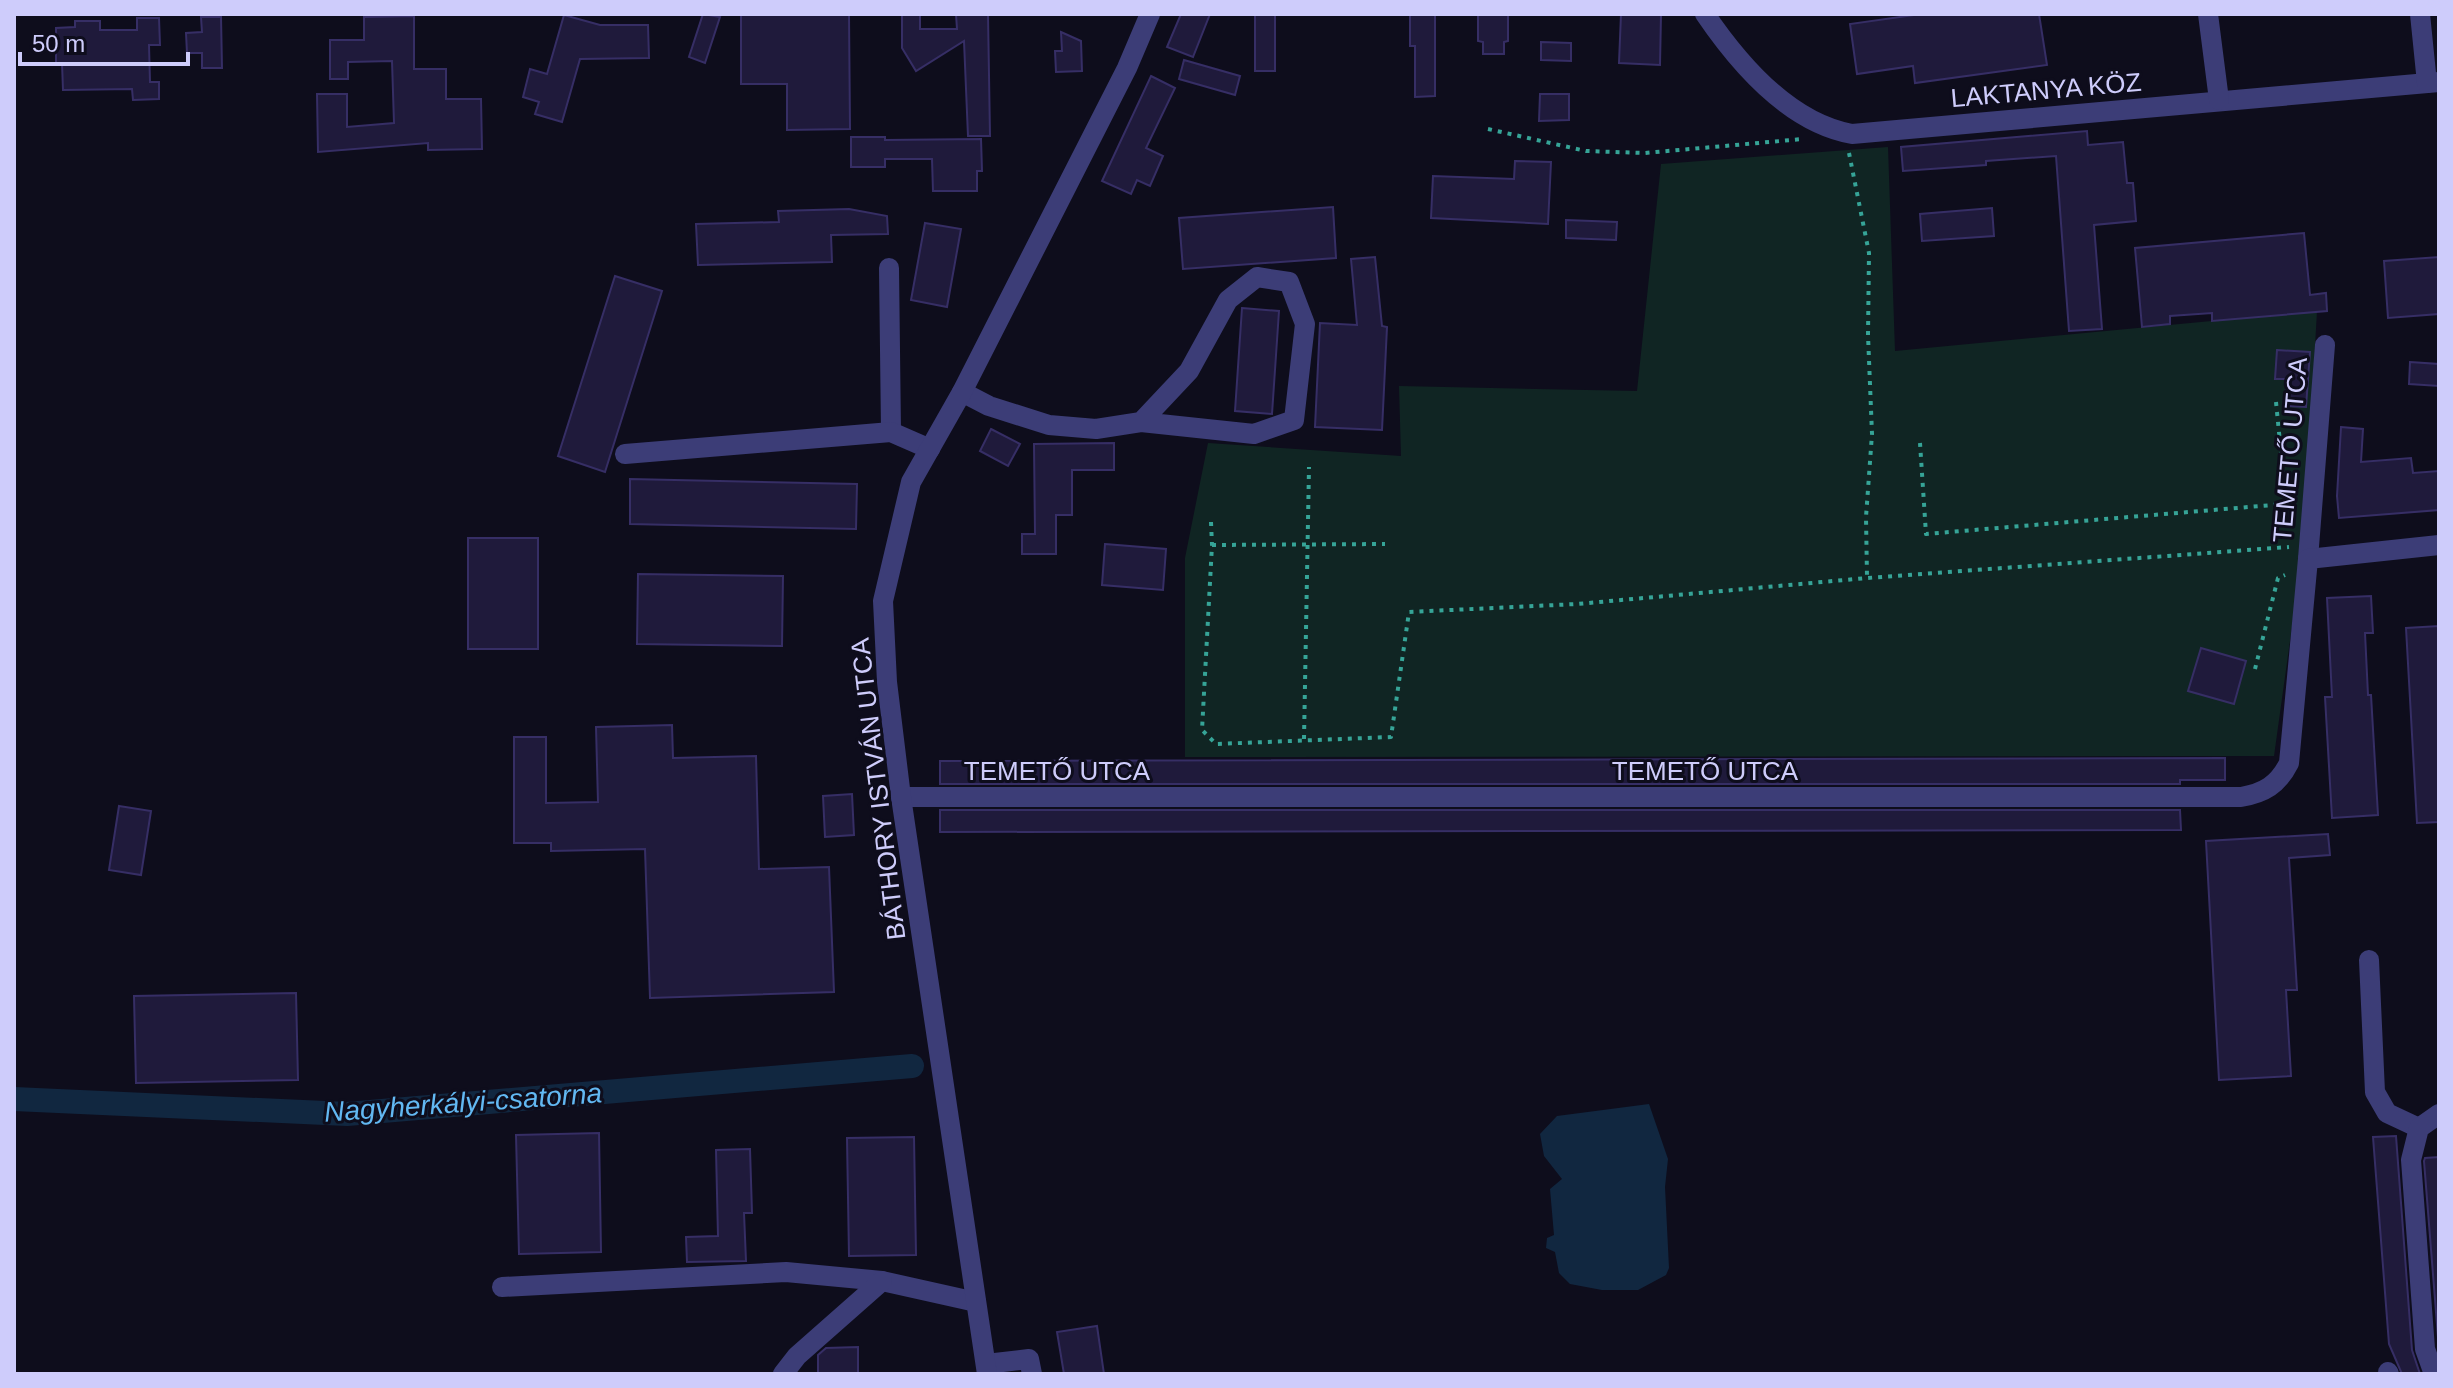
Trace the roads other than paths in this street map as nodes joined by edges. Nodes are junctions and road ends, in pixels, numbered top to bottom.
1 (1150, 14) edge
2 (1705, 14) edge
3 (2208, 14) edge
4 (2420, 14) edge
5 (2433, 83) edge
6 (2219, 100) junction
7 (889, 268) dead end
8 (2325, 345) dead end
9 (962, 392) junction
10 (1141, 422) junction
11 (891, 432) junction
12 (930, 449) junction
13 (625, 454) dead end
14 (2439, 545) edge
15 (2304, 553) junction
16 (901, 797) junction
17 (2369, 960) dead end
18 (2439, 1114) edge
19 (2419, 1128) junction
20 (882, 1281) junction
21 (502, 1287) dead end
22 (976, 1302) junction
23 (987, 1369) edge
24 (783, 1374) edge
25 (1032, 1374) edge
26 (2434, 1374) edge

1 - 9 street, BÁTHORY ISTVÁN UTCA
2 - 6 street, LAKTANYA KÖZ
3 - 6 street
4 - 5 street
5 - 6 street, LAKTANYA KÖZ
7 - 11 street
8 - 15 street, TEMETŐ UTCA
9 - 10 street
9 - 12 street, BÁTHORY ISTVÁN UTCA
10 - 10 street
11 - 12 street
11 - 13 street
12 - 16 street, BÁTHORY ISTVÁN UTCA
14 - 15 street, TEMETŐ UTCA
15 - 16 street, TEMETŐ UTCA
16 - 22 street, BÁTHORY ISTVÁN UTCA
17 - 19 street
18 - 19 street
19 - 26 street
20 - 21 street
20 - 22 street
20 - 24 street
22 - 23 street, BÁTHORY ISTVÁN UTCA
23 - 25 street

